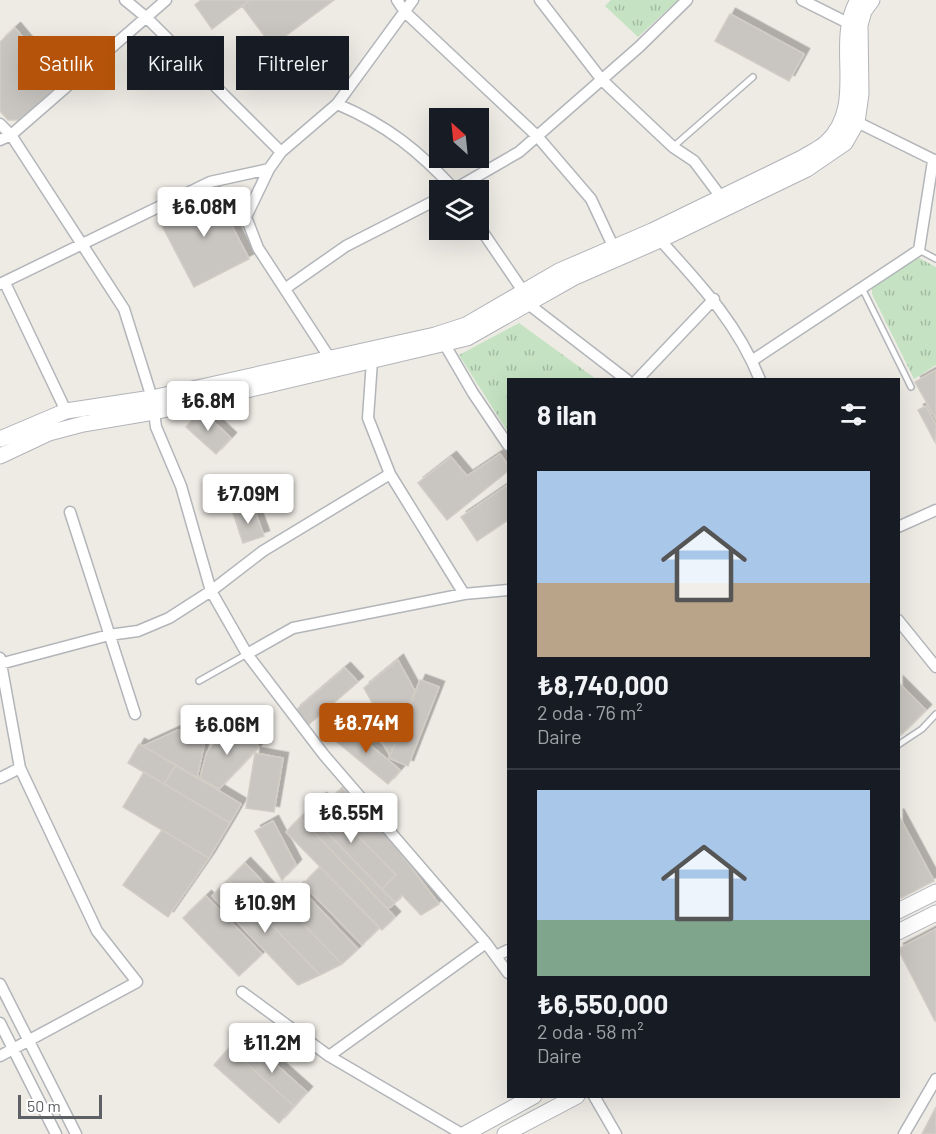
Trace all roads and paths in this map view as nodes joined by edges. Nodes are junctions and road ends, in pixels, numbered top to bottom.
1 (125, 0) edge
2 (166, 0) edge
3 (397, 0) edge
4 (413, 0) edge
5 (540, 0) edge
6 (687, 0) edge
7 (802, 0) edge
8 (858, 0) edge
9 (872, 0) edge
10 (405, 12) junction
11 (147, 18) junction
12 (848, 23) junction
13 (753, 77) dead end
14 (602, 80) junction
15 (337, 104) junction
16 (850, 119) junction
17 (0, 124) edge
18 (11, 135) junction
19 (537, 136) junction
20 (0, 140) edge
21 (673, 147) junction
22 (280, 152) junction
23 (935, 161) edge
24 (270, 169) junction
25 (444, 180) edge
26 (471, 180) edge
27 (721, 197) junction
28 (429, 204) edge
29 (656, 236) junction
30 (488, 240) edge
31 (83, 245) junction
32 (613, 246) junction
33 (919, 250) junction
34 (936, 259) edge
35 (2, 283) edge
36 (286, 288) junction
37 (863, 290) junction
38 (525, 297) junction
39 (714, 299) junction
40 (445, 345) junction
41 (329, 357) junction
42 (753, 360) junction
43 (372, 361) junction
44 (625, 378) edge
45 (640, 378) edge
46 (759, 378) edge
47 (911, 387) dead end
48 (153, 405) junction
49 (66, 411) junction
50 (0, 439) edge
51 (507, 444) edge
52 (0, 456) edge
53 (390, 474) junction
54 (936, 510) edge
55 (70, 512) dead end
56 (900, 526) edge
57 (507, 590) edge
58 (211, 591) junction
59 (464, 594) junction
60 (900, 622) edge
61 (109, 635) junction
62 (247, 654) junction
63 (1, 662) edge
64 (936, 667) edge
65 (199, 681) dead end
66 (135, 714) dead end
67 (936, 714) edge
68 (900, 744) edge
69 (20, 768) junction
70 (0, 778) edge
71 (936, 892) edge
72 (900, 910) edge
73 (936, 913) edge
74 (900, 931) edge
75 (486, 943) junction
76 (507, 950) edge
77 (496, 956) junction
78 (507, 972) edge
79 (0, 984) edge
80 (242, 992) dead end
81 (0, 1023) edge
82 (29, 1041) junction
83 (14, 1049) junction
84 (0, 1056) edge
85 (329, 1056) junction
86 (936, 1079) edge
87 (530, 1098) edge
88 (573, 1098) edge
89 (595, 1098) edge
90 (56, 1134) edge
91 (76, 1134) edge
92 (464, 1134) edge
93 (505, 1134) edge
94 (615, 1134) edge
95 (904, 1134) edge

1 - 11 street
2 - 11 street
3 - 10 street
4 - 10 street
5 - 14 street
6 - 14 street
7 - 12 street
8 - 12 street
9 - 16 street
10 - 15 street
10 - 19 street
11 - 18 street
11 - 22 street
12 - 16 street
13 - 21 lane
14 - 19 street
14 - 21 street
15 - 22 street
15 - 25 street
16 - 23 street
16 - 27 street
16 - 29 street
17 - 18 street
18 - 20 street
18 - 31 street
19 - 26 street
19 - 32 street
21 - 27 street
22 - 24 street
23 - 33 street
24 - 31 street
24 - 36 street
27 - 29 street
28 - 36 street
29 - 32 street
29 - 38 street
29 - 39 street
30 - 38 street
31 - 35 street
31 - 48 street
32 - 38 street
33 - 34 lane
33 - 37 street
35 - 49 street
36 - 41 street
37 - 42 street
37 - 47 lane
38 - 40 street
38 - 41 street
38 - 44 street
39 - 42 street
39 - 45 street
40 - 43 street
40 - 51 street
41 - 48 street
42 - 46 street
43 - 48 street
43 - 53 street
48 - 49 street
48 - 52 street
48 - 58 street
49 - 50 street
53 - 58 street
53 - 59 street
54 - 56 street
55 - 61 street
57 - 59 street
58 - 61 street
58 - 62 street
59 - 62 street
60 - 64 street
61 - 63 street
61 - 66 street
62 - 65 lane
62 - 75 street
63 - 69 street
67 - 68 lane
69 - 70 street
69 - 82 street
71 - 72 street
73 - 74 street
75 - 77 street
75 - 85 street
76 - 77 street
77 - 78 street
79 - 82 street
80 - 85 street
81 - 83 street
82 - 83 street
82 - 91 street
83 - 84 street
83 - 90 street
85 - 92 street
86 - 95 street
87 - 92 street
88 - 93 street
89 - 94 street

